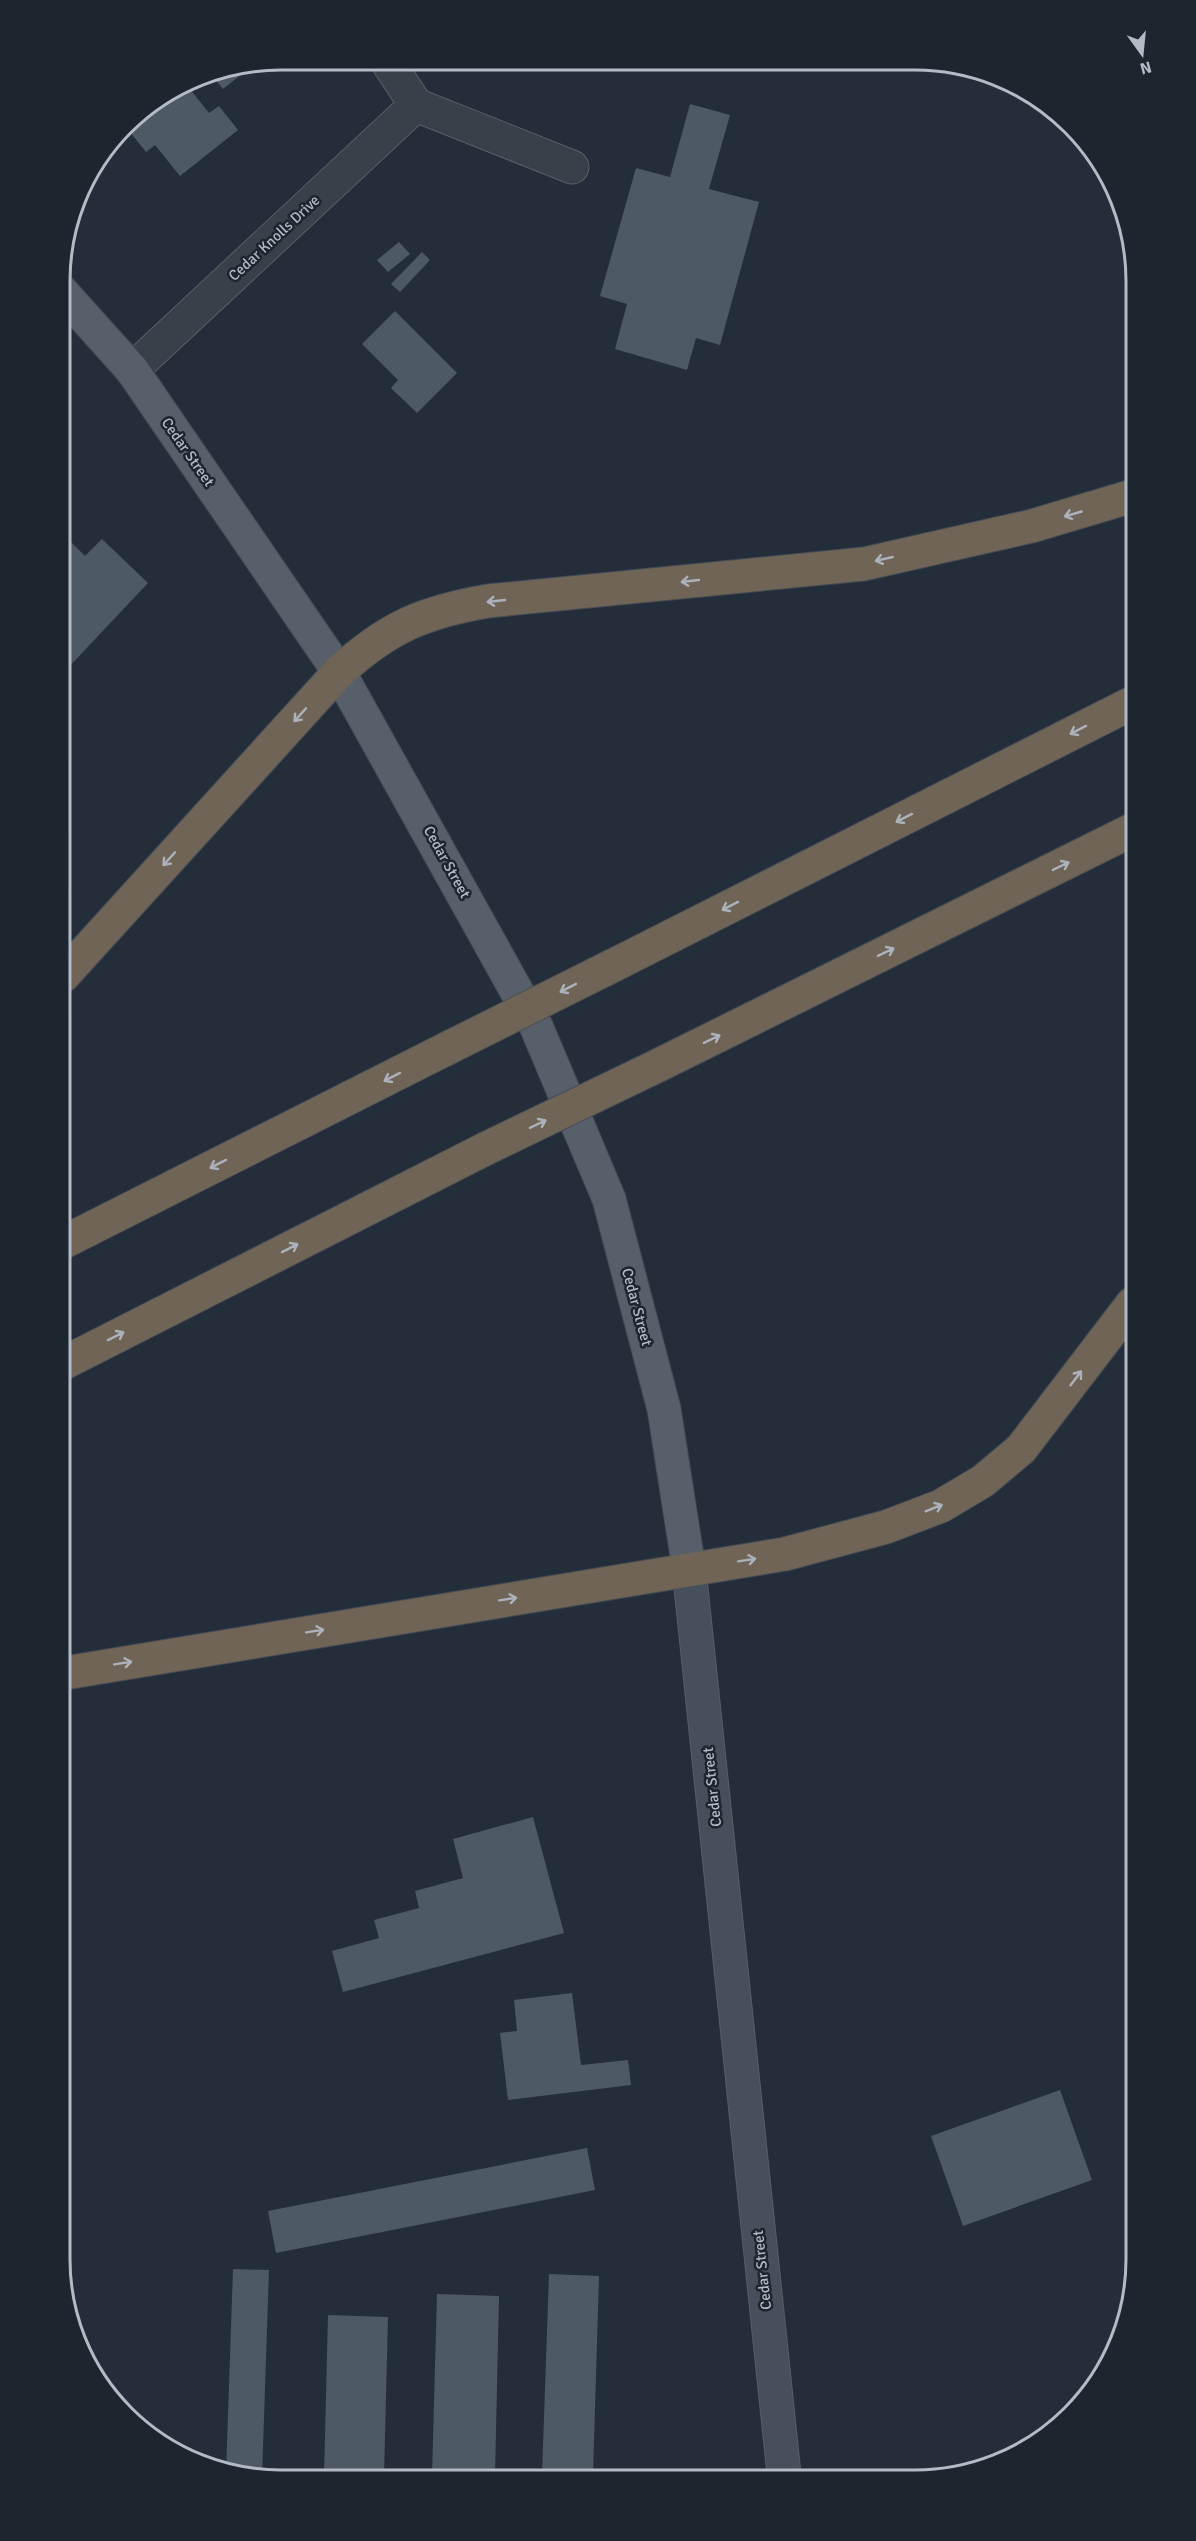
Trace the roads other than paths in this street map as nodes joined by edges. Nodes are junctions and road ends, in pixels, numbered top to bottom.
1 (393, 71) edge
2 (416, 105) junction
3 (572, 167) dead end
4 (71, 302) edge
5 (132, 370) junction
6 (1126, 498) edge
7 (339, 672) junction
8 (1126, 706) edge
9 (1126, 833) edge
10 (71, 968) edge
11 (71, 1239) edge
12 (1125, 1313) edge
13 (70, 1359) edge
14 (689, 1569) junction
15 (70, 1672) edge
16 (784, 2470) edge

1 - 2 street
2 - 3 street
2 - 5 street, Cedar Knolls Drive
4 - 5 main road, Cedar Street
5 - 7 main road, Cedar Street
6 -> 7 highway
7 -> 10 highway
7 - 14 main road, Cedar Street
8 -> 11 highway, bridge
13 -> 9 highway, bridge
14 -> 12 highway
15 -> 14 highway
14 - 16 main road, Cedar Street

